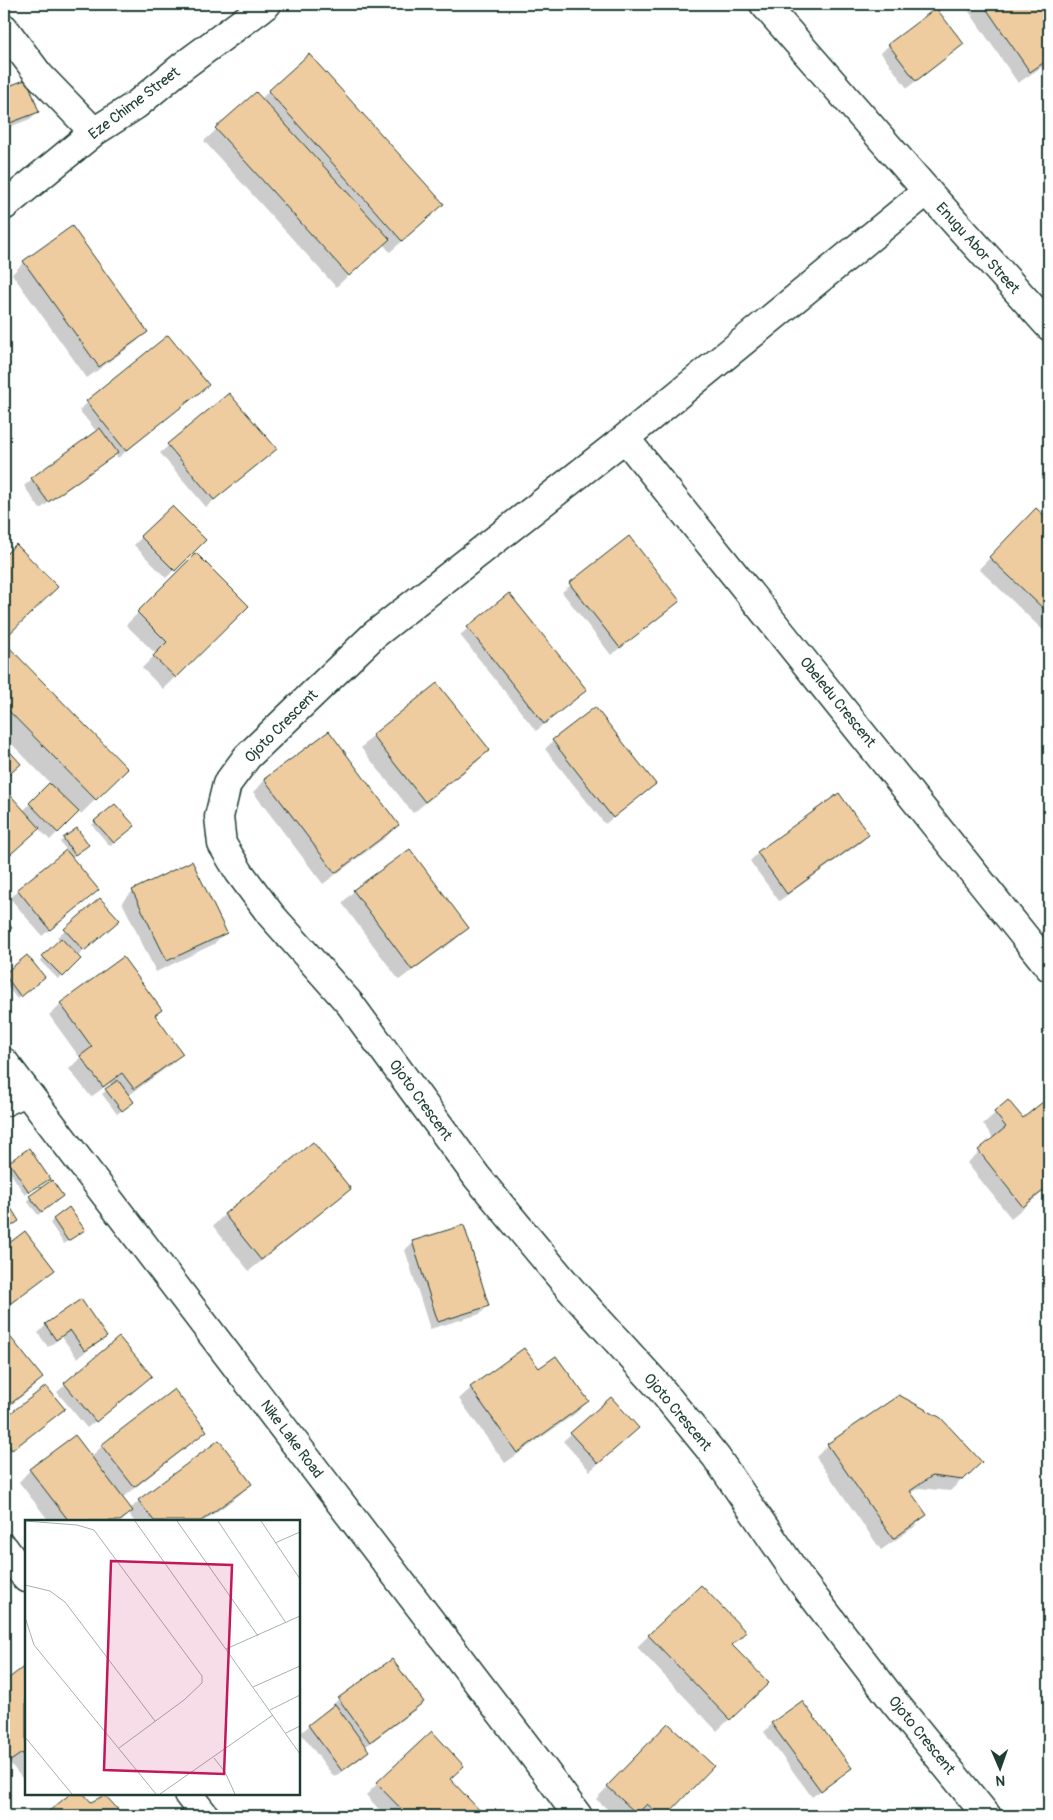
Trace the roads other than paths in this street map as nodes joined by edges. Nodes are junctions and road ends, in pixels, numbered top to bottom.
1 (267, 4) edge
2 (764, 4) edge
3 (4, 28) edge
4 (94, 132) junction
5 (927, 191) junction
6 (4, 206) edge
7 (1049, 326) edge
8 (625, 438) junction
9 (1049, 967) edge
10 (4, 1062) edge
11 (15, 1097) edge
12 (4, 1548) edge
13 (25, 1577) edge
14 (189, 1795) edge
15 (205, 1816) edge
16 (578, 1816) edge
17 (987, 1816) edge

1 - 4 street, Eze Chime Street
2 - 5 street, Enugu Abor Street
3 - 4 street
4 - 6 street, Eze Chime Street
5 - 7 street, Enugu Abor Street
5 - 8 street, Ojoto Crescent
8 - 9 street, Obeledu Crescent
8 - 17 street, Ojoto Crescent
10 - 11 street, Nike Lake Road
11 - 16 street, Nike Lake Road
12 - 13 street
14 - 15 street

